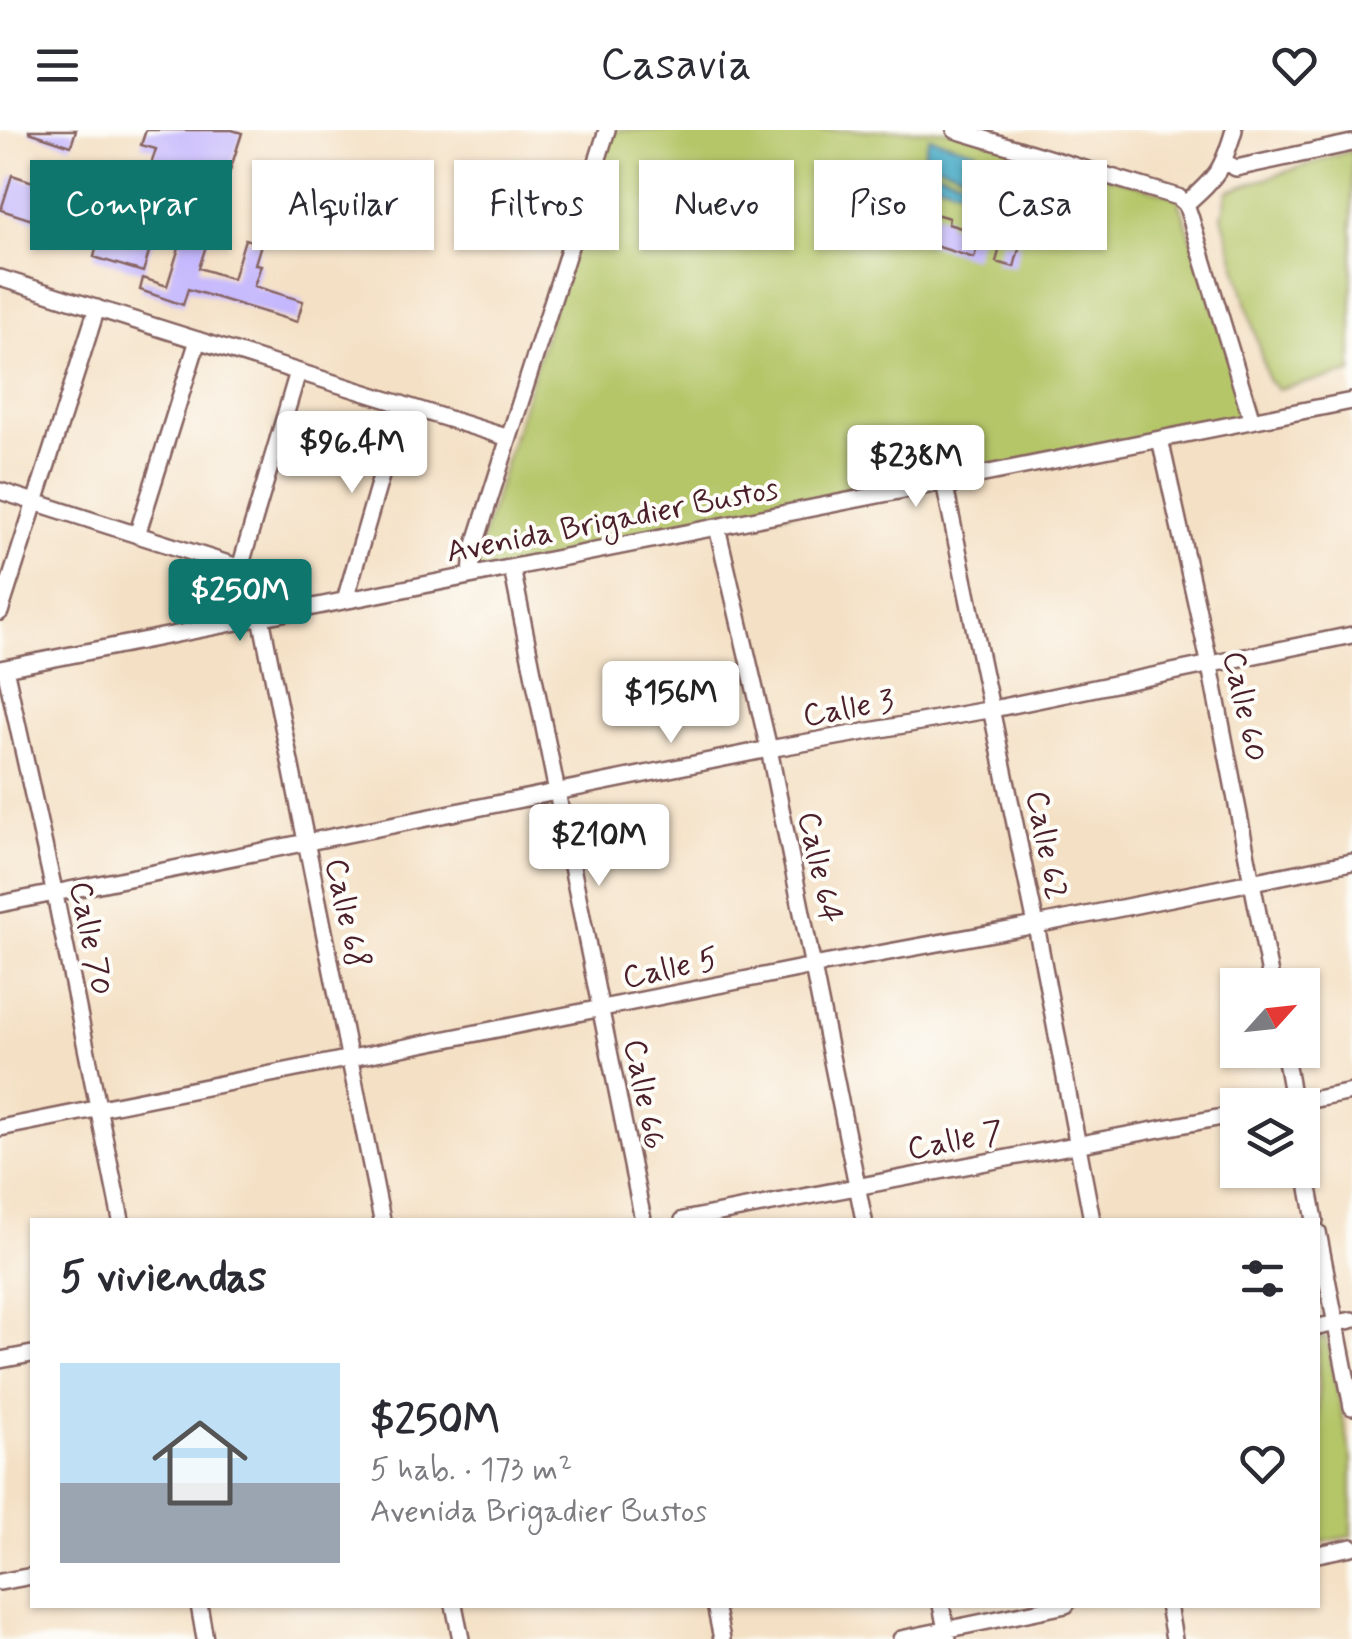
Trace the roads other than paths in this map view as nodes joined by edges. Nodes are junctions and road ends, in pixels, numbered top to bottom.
1 (607, 130) edge
2 (954, 130) edge
3 (1234, 130) edge
4 (1352, 143) edge
5 (1224, 162) junction
6 (1186, 204) junction
7 (0, 278) edge
8 (96, 308) junction
9 (198, 340) junction
10 (298, 372) junction
11 (1352, 401) edge
12 (402, 404) junction
13 (1252, 421) junction
14 (509, 438) junction
15 (1160, 439) junction
16 (944, 482) junction
17 (0, 491) edge
18 (35, 502) junction
19 (717, 527) junction
20 (138, 535) junction
21 (241, 568) junction
22 (512, 568) junction
23 (471, 575) junction
24 (345, 600) junction
25 (0, 612) edge
26 (260, 617) junction
27 (223, 625) junction
28 (1352, 636) edge
29 (1210, 666) junction
30 (2, 668) edge
31 (992, 709) junction
32 (769, 749) junction
33 (556, 792) junction
34 (306, 842) junction
35 (1352, 862) edge
36 (1253, 881) junction
37 (55, 894) junction
38 (0, 904) edge
39 (1036, 925) junction
40 (813, 966) junction
41 (1269, 968) edge
42 (600, 1010) junction
43 (350, 1059) junction
44 (1352, 1092) edge
45 (1320, 1098) edge
46 (98, 1109) junction
47 (1220, 1117) edge
48 (0, 1128) edge
49 (1076, 1144) junction
50 (858, 1186) junction
51 (1309, 1188) edge
52 (121, 1218) edge
53 (382, 1218) edge
54 (643, 1218) edge
55 (693, 1218) edge
56 (864, 1218) edge
57 (1092, 1218) edge
58 (1315, 1218) edge
59 (1320, 1255) edge
60 (1352, 1320) edge
61 (1326, 1325) edge
62 (30, 1354) edge
63 (0, 1360) edge
64 (1352, 1407) edge
65 (1352, 1547) edge
66 (1320, 1554) edge
67 (30, 1576) edge
68 (0, 1582) edge
69 (199, 1608) edge
70 (455, 1608) edge
71 (716, 1608) edge
72 (942, 1608) edge
73 (1054, 1608) edge
74 (1169, 1608) edge
75 (947, 1635) edge
76 (206, 1639) edge
77 (460, 1639) edge
78 (722, 1639) edge
79 (901, 1639) edge
80 (1174, 1639) edge

1 - 14 street
2 - 6 street
3 - 5 street
4 - 5 street
5 - 6 street
6 - 13 street
7 - 8 street
8 - 9 street
8 - 18 street
9 - 10 street
9 - 20 street
10 - 12 street
10 - 21 street
11 - 13 street, Avenida Brigadier Bustos
12 - 14 street
12 - 24 street
13 - 15 street, Avenida Brigadier Bustos
14 - 23 street
15 - 16 street, Avenida Brigadier Bustos
15 - 29 street, Calle 60
16 - 19 street, Avenida Brigadier Bustos
16 - 31 street, Calle 62
17 - 18 street
18 - 20 street
18 - 25 street
19 - 22 street, Avenida Brigadier Bustos
19 - 32 street, Calle 64
20 - 21 street
21 - 27 street
22 - 23 street, Avenida Brigadier Bustos
22 - 33 street, Calle 66
23 - 24 street, Avenida Brigadier Bustos
24 - 26 street, Avenida Brigadier Bustos
26 - 27 street, Avenida Brigadier Bustos
26 - 34 street, Calle 68
27 - 30 street, Avenida Brigadier Bustos
28 - 29 street, Calle 3
29 - 31 street, Calle 3
29 - 36 street, Calle 60
30 - 37 street, Calle 70
31 - 32 street, Calle 3
31 - 39 street, Calle 62
32 - 33 street, Calle 3
32 - 40 street, Calle 64
33 - 34 street, Calle 3
33 - 42 street, Calle 66
34 - 37 street, Calle 3
34 - 43 street, Calle 68
35 - 36 street, Calle 5
36 - 39 street, Calle 5
36 - 41 street, Calle 60
37 - 38 street, Calle 3
37 - 46 street, Calle 70
39 - 40 street, Calle 5
39 - 49 street, Calle 62
40 - 42 street, Calle 5
40 - 50 street, Calle 64
42 - 43 street, Calle 5
42 - 54 street, Calle 66
43 - 46 street, Calle 5
43 - 53 street, Calle 68
44 - 45 street
46 - 48 street, Calle 5
46 - 52 street, Calle 70
47 - 49 street, Calle 7
49 - 50 street, Calle 7
49 - 57 street, Calle 62
50 - 55 street, Calle 7
50 - 56 street, Calle 64
51 - 58 street
59 - 61 street
60 - 61 street
61 - 64 street
62 - 63 street
65 - 66 street
67 - 68 street
69 - 76 street
70 - 77 street
71 - 78 street
72 - 75 street
73 - 75 street
74 - 80 street
75 - 79 street

